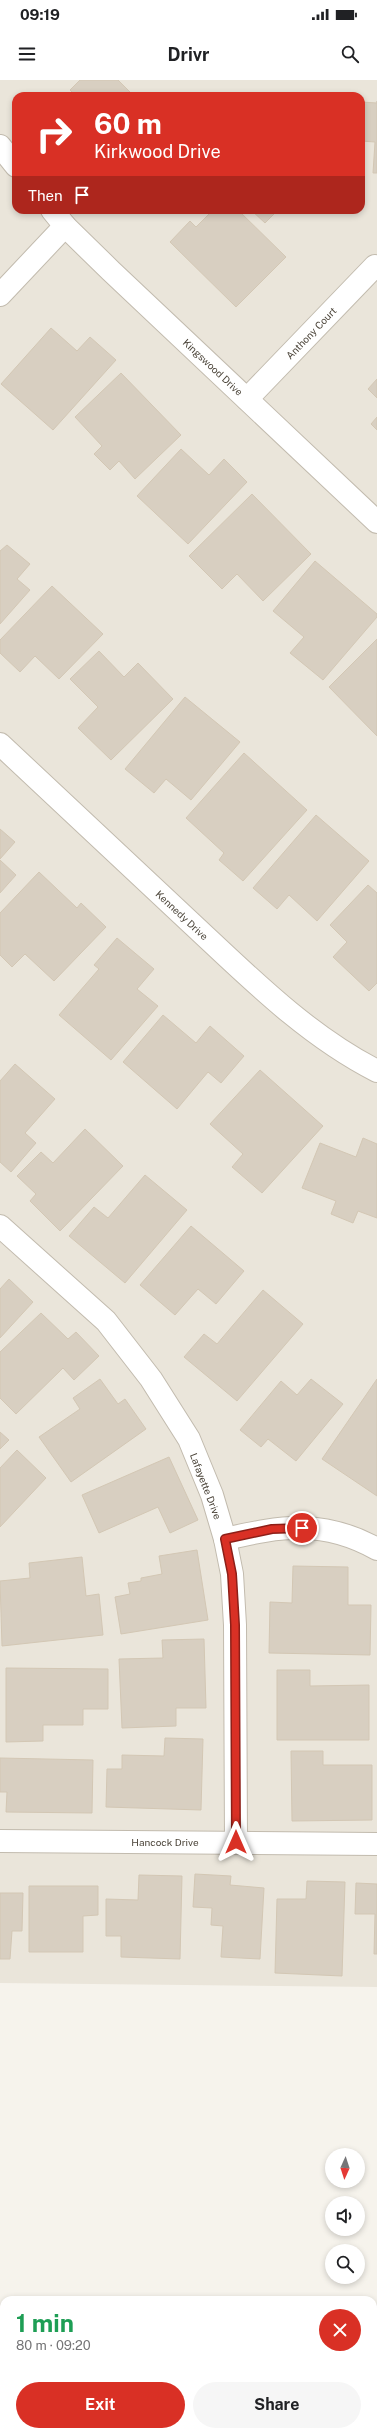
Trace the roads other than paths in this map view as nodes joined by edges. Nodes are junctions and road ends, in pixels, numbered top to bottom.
1 (0, 146) edge
2 (12, 161) edge
3 (58, 218) edge
4 (376, 266) dead end
5 (0, 295) edge
6 (247, 399) junction
7 (377, 522) edge
8 (0, 744) edge
9 (377, 1071) edge
10 (0, 1226) edge
11 (225, 1539) junction
12 (377, 1549) edge
13 (0, 1841) edge
14 (236, 1842) junction
15 (377, 1844) edge

1 - 2 street
3 - 5 street
3 - 6 street, Kingswood Drive
4 - 6 street, Anthony Court
6 - 7 street, Kingswood Drive
8 - 9 street, Kennedy Drive
10 - 11 street, Lafayette Drive
11 - 12 street
11 - 14 street, Lafayette Drive
13 - 14 street, Hancock Drive
14 - 15 street, Hancock Drive

